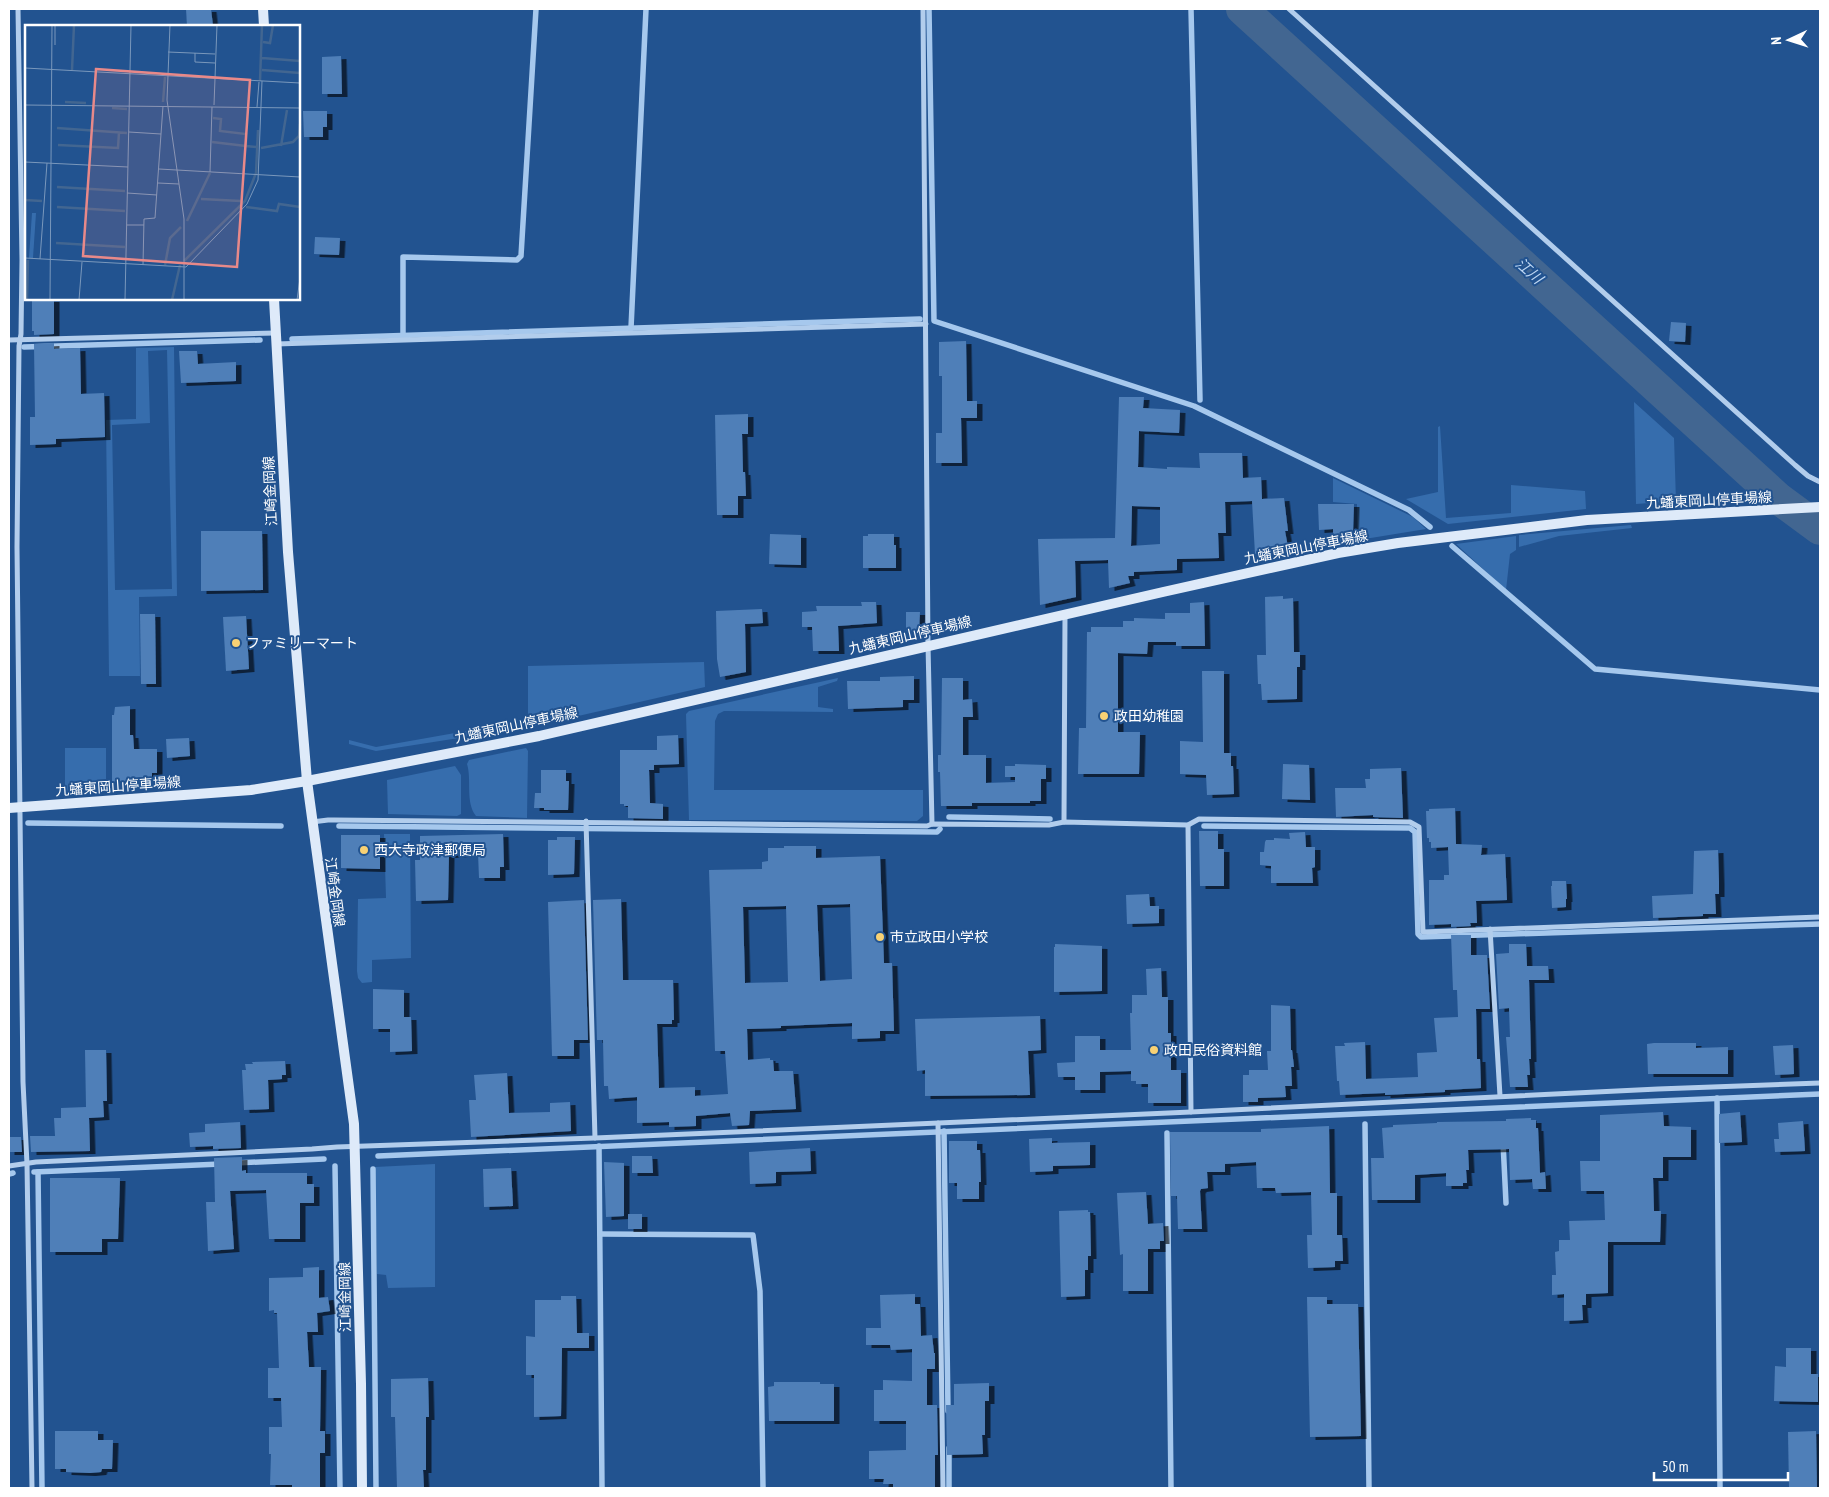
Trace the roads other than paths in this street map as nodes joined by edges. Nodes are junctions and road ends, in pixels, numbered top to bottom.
1 (18, 9) edge
2 (263, 9) edge
3 (923, 9) edge
4 (1289, 9) edge
5 (264, 25) edge
6 (274, 300) edge
7 (926, 324) junction
8 (275, 333) junction
9 (20, 339) junction
10 (9, 340) edge
11 (276, 344) junction
12 (1820, 482) edge
13 (1820, 507) edge
14 (1065, 614) junction
15 (928, 645) junction
16 (307, 780) junction
17 (20, 807) junction
18 (9, 808) edge
19 (311, 822) junction
20 (1064, 822) junction
21 (586, 823) junction
22 (932, 824) junction
23 (1188, 825) junction
24 (1820, 917) edge
25 (1490, 933) junction
26 (1820, 1083) edge
27 (1500, 1096) junction
28 (1191, 1112) junction
29 (938, 1125) junction
30 (595, 1138) junction
31 (355, 1146) junction
32 (27, 1164) junction
33 (9, 1166) edge
34 (32, 1488) edge
35 (362, 1488) edge
36 (943, 1488) edge

1 - 9 street
2 - 5 main road
3 - 7 street
4 - 12 street
6 - 8 main road, 江崎金岡線
7 - 11 street
7 - 15 street
8 - 9 street
8 - 11 main road, 江崎金岡線
9 - 10 street
9 - 17 street
11 - 16 main road, 江崎金岡線
13 - 14 main road, 九蟠東岡山停車場線
14 - 15 main road, 九蟠東岡山停車場線
14 - 20 street
15 - 16 main road, 九蟠東岡山停車場線
15 - 22 street
16 - 17 main road, 九蟠東岡山停車場線
16 - 19 main road, 江崎金岡線
17 - 18 main road, 九蟠東岡山停車場線
17 - 32 street
19 - 21 street
19 - 31 main road, 江崎金岡線
20 - 22 street
20 - 23 street
21 - 22 street
21 - 30 street
23 - 25 street
23 - 28 street
24 - 25 street
25 - 27 street
26 - 27 street
27 - 28 street
28 - 29 street
29 - 30 street
29 - 36 street
30 - 31 street
31 - 32 street
31 - 35 main road, 江崎金岡線
32 - 33 street
32 - 34 street

